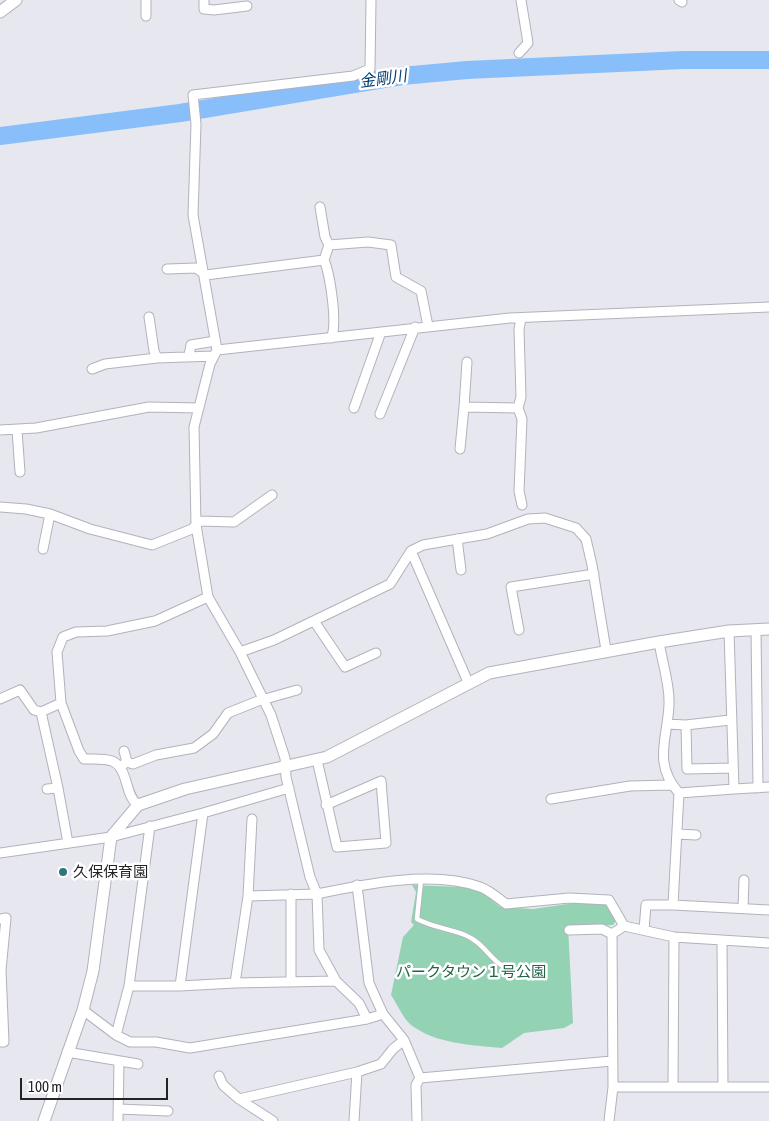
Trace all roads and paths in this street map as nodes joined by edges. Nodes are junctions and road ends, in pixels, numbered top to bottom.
1 (16, 0) edge
2 (146, 0) edge
3 (204, 0) edge
4 (371, 0) edge
5 (521, 0) edge
6 (247, 6) dead end
7 (0, 12) edge
8 (146, 16) dead end
9 (518, 53) dead end
10 (320, 206) dead end
11 (329, 245) junction
12 (324, 260) junction
13 (167, 268) dead end
14 (201, 271) junction
15 (769, 307) edge
16 (149, 317) dead end
17 (521, 319) junction
18 (428, 326) junction
19 (415, 327) junction
20 (381, 332) junction
21 (331, 338) junction
22 (215, 349) junction
23 (189, 356) junction
24 (157, 358) junction
25 (466, 362) dead end
26 (92, 369) dead end
27 (464, 407) junction
28 (199, 408) junction
29 (354, 408) dead end
30 (518, 408) junction
31 (380, 414) dead end
32 (0, 430) edge
33 (17, 430) junction
34 (460, 449) dead end
35 (20, 472) dead end
36 (272, 495) dead end
37 (522, 505) dead end
38 (0, 507) edge
39 (50, 514) junction
40 (196, 525) junction
41 (457, 539) junction
42 (43, 549) dead end
43 (411, 551) junction
44 (461, 570) dead end
45 (594, 574) junction
46 (208, 597) junction
47 (314, 621) junction
48 (769, 629) edge
49 (519, 630) dead end
50 (756, 630) junction
51 (728, 631) junction
52 (659, 642) junction
53 (606, 650) junction
54 (240, 652) junction
55 (376, 653) dead end
56 (468, 682) junction
57 (297, 690) dead end
58 (0, 699) edge
59 (264, 701) junction
60 (61, 703) junction
61 (41, 712) junction
62 (730, 720) junction
63 (667, 724) junction
64 (686, 725) junction
65 (124, 750) dead end
66 (317, 760) junction
67 (124, 765) junction
68 (286, 767) junction
69 (733, 768) junction
70 (672, 785) junction
71 (769, 787) edge
72 (58, 788) junction
73 (288, 788) junction
74 (758, 788) junction
75 (734, 789) junction
76 (47, 790) dead end
77 (679, 794) junction
78 (551, 799) dead end
79 (326, 805) junction
80 (138, 806) junction
81 (203, 813) junction
82 (252, 819) dead end
83 (150, 826) junction
84 (677, 834) junction
85 (696, 835) dead end
86 (111, 837) junction
87 (68, 843) junction
88 (0, 853) edge
89 (421, 880) junction
90 (744, 880) dead end
91 (357, 885) junction
92 (291, 894) junction
93 (317, 894) junction
94 (248, 896) junction
95 (673, 905) junction
96 (743, 908) junction
97 (769, 910) edge
98 (0, 918) edge
99 (624, 926) junction
100 (569, 930) dead end
101 (644, 930) junction
102 (612, 934) junction
103 (674, 937) junction
104 (722, 941) junction
105 (769, 943) edge
106 (519, 973) dead end
107 (336, 981) junction
108 (291, 982) junction
109 (235, 983) junction
110 (129, 986) junction
111 (180, 986) junction
112 (83, 1010) junction
113 (384, 1014) junction
114 (367, 1019) junction
115 (116, 1035) junction
116 (404, 1040) junction
117 (0, 1042) edge
118 (67, 1052) junction
119 (119, 1061) junction
120 (612, 1061) junction
121 (138, 1064) dead end
122 (357, 1072) junction
123 (219, 1076) dead end
124 (420, 1078) junction
125 (613, 1087) junction
126 (673, 1087) junction
127 (723, 1087) junction
128 (769, 1087) edge
129 (239, 1099) junction
130 (118, 1109) junction
131 (168, 1111) dead end
132 (44, 1121) edge
133 (118, 1121) edge
134 (273, 1121) edge
135 (354, 1121) edge
136 (417, 1121) edge
137 (609, 1121) edge

1 - 7 street
2 - 8 street
3 - 6 street
4 - 14 street
5 - 9 street
10 - 11 street
11 - 12 street
11 - 18 street
12 - 14 street
12 - 21 street
13 - 14 street
14 - 22 street
15 - 17 street
16 - 24 street
17 - 18 street
17 - 30 street
18 - 19 street
19 - 20 street
19 - 31 street
20 - 21 street
20 - 29 street
21 - 22 street
22 - 23 street
22 - 23 street
22 - 28 street
23 - 24 street
24 - 26 street
25 - 27 street
27 - 30 street
27 - 34 street
28 - 33 street
28 - 40 street
30 - 37 street
32 - 33 street
33 - 35 street
36 - 40 street
38 - 39 street
39 - 40 street
39 - 42 street
40 - 46 street
41 - 43 street
41 - 44 street
41 - 45 street
43 - 47 street
43 - 56 street
45 - 49 street
45 - 53 street
46 - 54 street
46 - 60 street
47 - 54 street
47 - 55 street
48 - 50 street
50 - 51 street
50 - 74 street
51 - 52 street
51 - 62 street
52 - 53 street
52 - 63 street
53 - 56 street
54 - 59 street
56 - 66 street
57 - 59 street
58 - 61 street
59 - 67 street
59 - 68 street
60 - 61 street
60 - 67 street
61 - 72 street
62 - 64 street
62 - 69 street
63 - 64 street
63 - 70 street
64 - 69 street
65 - 67 street
66 - 68 street
66 - 79 street
67 - 80 street
68 - 73 street
68 - 80 street
69 - 75 street
70 - 77 street
70 - 78 street
71 - 74 street
72 - 76 street
72 - 87 street
73 - 81 street
73 - 93 street
74 - 75 street
75 - 77 street
77 - 84 street
79 - 79 street
80 - 86 street
81 - 83 street
81 - 111 street
82 - 94 street
83 - 86 street
83 - 110 street
84 - 85 street
84 - 95 street
86 - 87 street
86 - 112 street
87 - 88 street
89 - 91 street
89 - 99 street
89 - 106 lane
90 - 96 street
91 - 93 street
91 - 113 street
92 - 93 street
92 - 94 street
92 - 108 street
93 - 107 street
94 - 109 street
95 - 96 street
95 - 101 street
96 - 97 street
98 - 117 street
99 - 101 street
99 - 102 street
100 - 102 street
101 - 103 street
102 - 120 street
103 - 104 street
103 - 126 street
104 - 105 street
104 - 127 street
107 - 108 street
107 - 114 street
108 - 109 street
109 - 111 street
110 - 111 street
110 - 115 street
112 - 115 street
112 - 118 street
113 - 114 street
113 - 116 street
114 - 115 street
116 - 122 street
116 - 124 street
118 - 119 street
118 - 132 street
119 - 121 street
119 - 130 street
120 - 124 street
120 - 125 street
122 - 129 street
122 - 135 street
123 - 129 street
124 - 136 street
125 - 126 street
125 - 137 street
126 - 127 street
127 - 128 street
129 - 134 street
130 - 131 street
130 - 133 street

